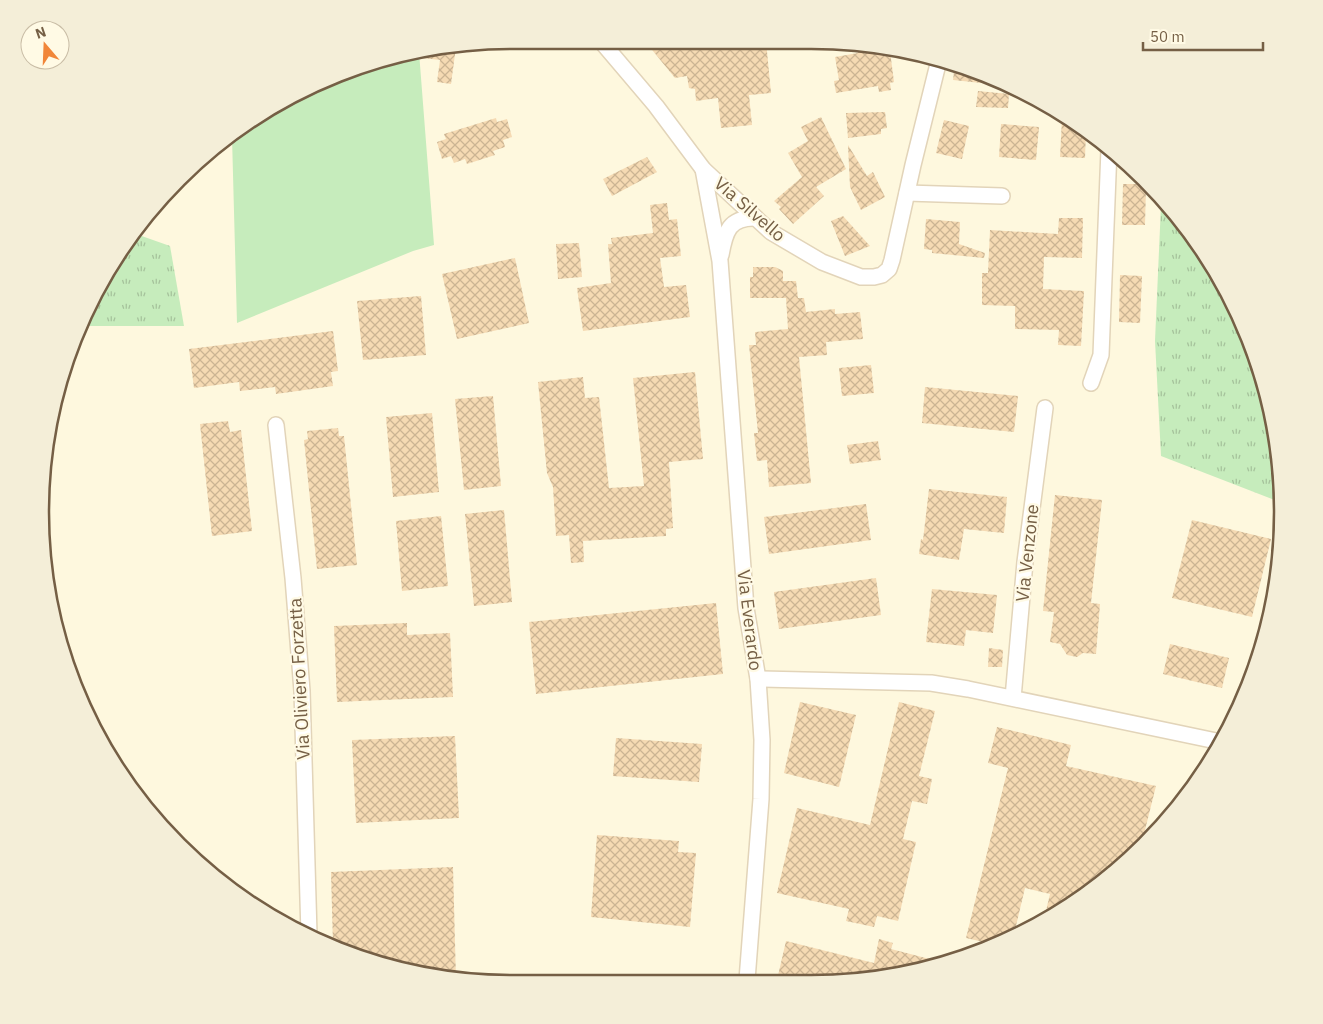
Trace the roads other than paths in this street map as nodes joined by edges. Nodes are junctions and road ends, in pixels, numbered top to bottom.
1 (608, 49) edge
2 (937, 67) edge
3 (1109, 158) edge
4 (704, 169) junction
5 (907, 193) junction
6 (1002, 196) dead end
7 (756, 218) junction
8 (720, 261) junction
9 (1091, 384) dead end
10 (1045, 408) dead end
11 (276, 425) dead end
12 (758, 679) junction
13 (1013, 698) junction
14 (1214, 740) edge
15 (309, 928) edge
16 (747, 975) edge

1 - 4 street, Via Silvello
2 - 5 street, Via Silvello
3 - 9 street
4 - 7 street, Via Silvello
4 - 8 street, Via Everardo
5 - 6 street
5 - 7 street, Via Silvello
7 - 8 street, Via Everardo
8 - 12 street, Via Everardo
10 - 13 street, Via Venzone
11 - 15 street, Via Oliviero Forzetta
12 - 13 street
12 - 16 street, Via Everardo
13 - 14 street

